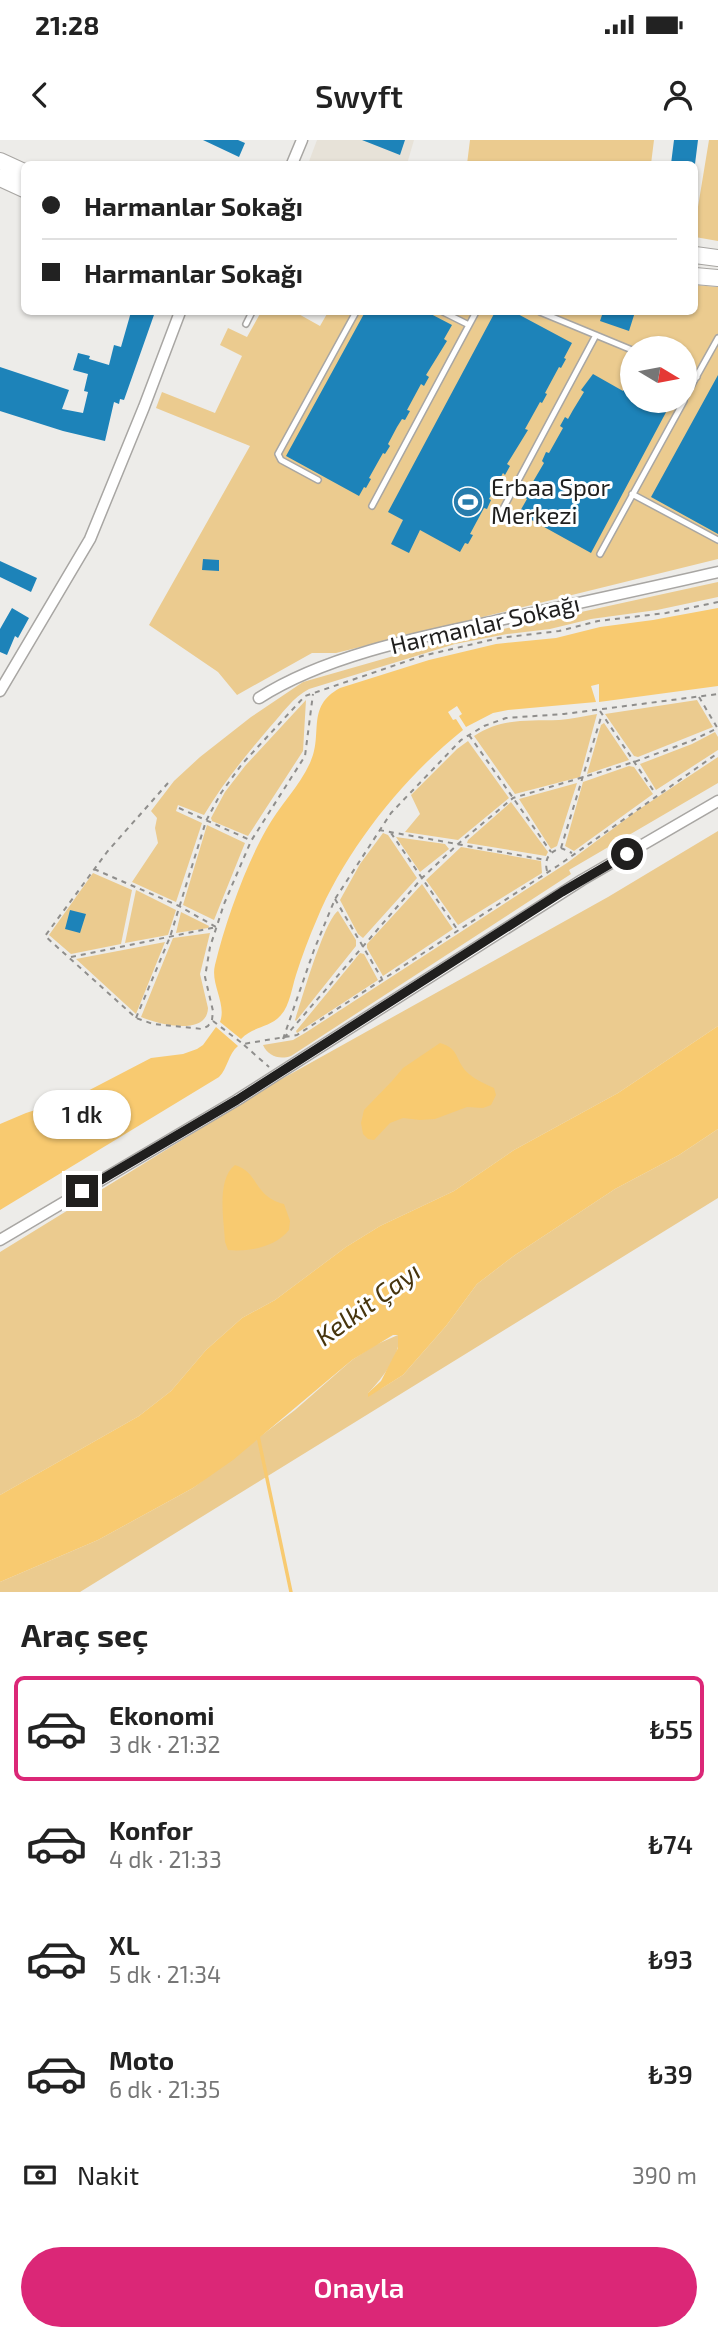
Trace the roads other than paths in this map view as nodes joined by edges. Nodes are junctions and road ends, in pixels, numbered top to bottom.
1 (302, 140) edge
2 (0, 161) edge
3 (293, 161) edge
4 (21, 171) edge
5 (0, 178) edge
6 (21, 188) edge
7 (698, 255) edge
8 (718, 258) edge
9 (698, 276) edge
10 (718, 278) edge
11 (179, 315) edge
12 (250, 315) edge
13 (354, 315) edge
14 (449, 315) edge
15 (474, 315) edge
16 (547, 315) edge
17 (563, 315) edge
18 (561, 321) junction
19 (246, 324) dead end
20 (469, 325) junction
21 (596, 335) junction
22 (718, 338) edge
23 (620, 345) edge
24 (697, 377) edge
25 (677, 413) edge
26 (318, 480) dead end
27 (632, 494) junction
28 (372, 506) dead end
29 (497, 520) dead end
30 (718, 540) edge
31 (600, 554) dead end
32 (718, 572) edge
33 (0, 691) edge
34 (259, 698) dead end
35 (718, 801) edge
36 (0, 1240) edge

1 - 3 street
2 - 4 main road
5 - 6 main road
7 - 8 main road
9 - 10 main road
11 - 33 street
12 - 19 lane
13 - 26 lane
14 - 20 lane
15 - 20 lane
16 - 18 lane
17 - 18 lane
18 - 21 lane
20 - 28 lane
21 - 23 lane
21 - 29 lane
22 - 24 lane
25 - 27 lane
27 - 30 lane
27 - 31 lane
32 - 34 street, Harmanlar Sokağı
35 - 36 street

